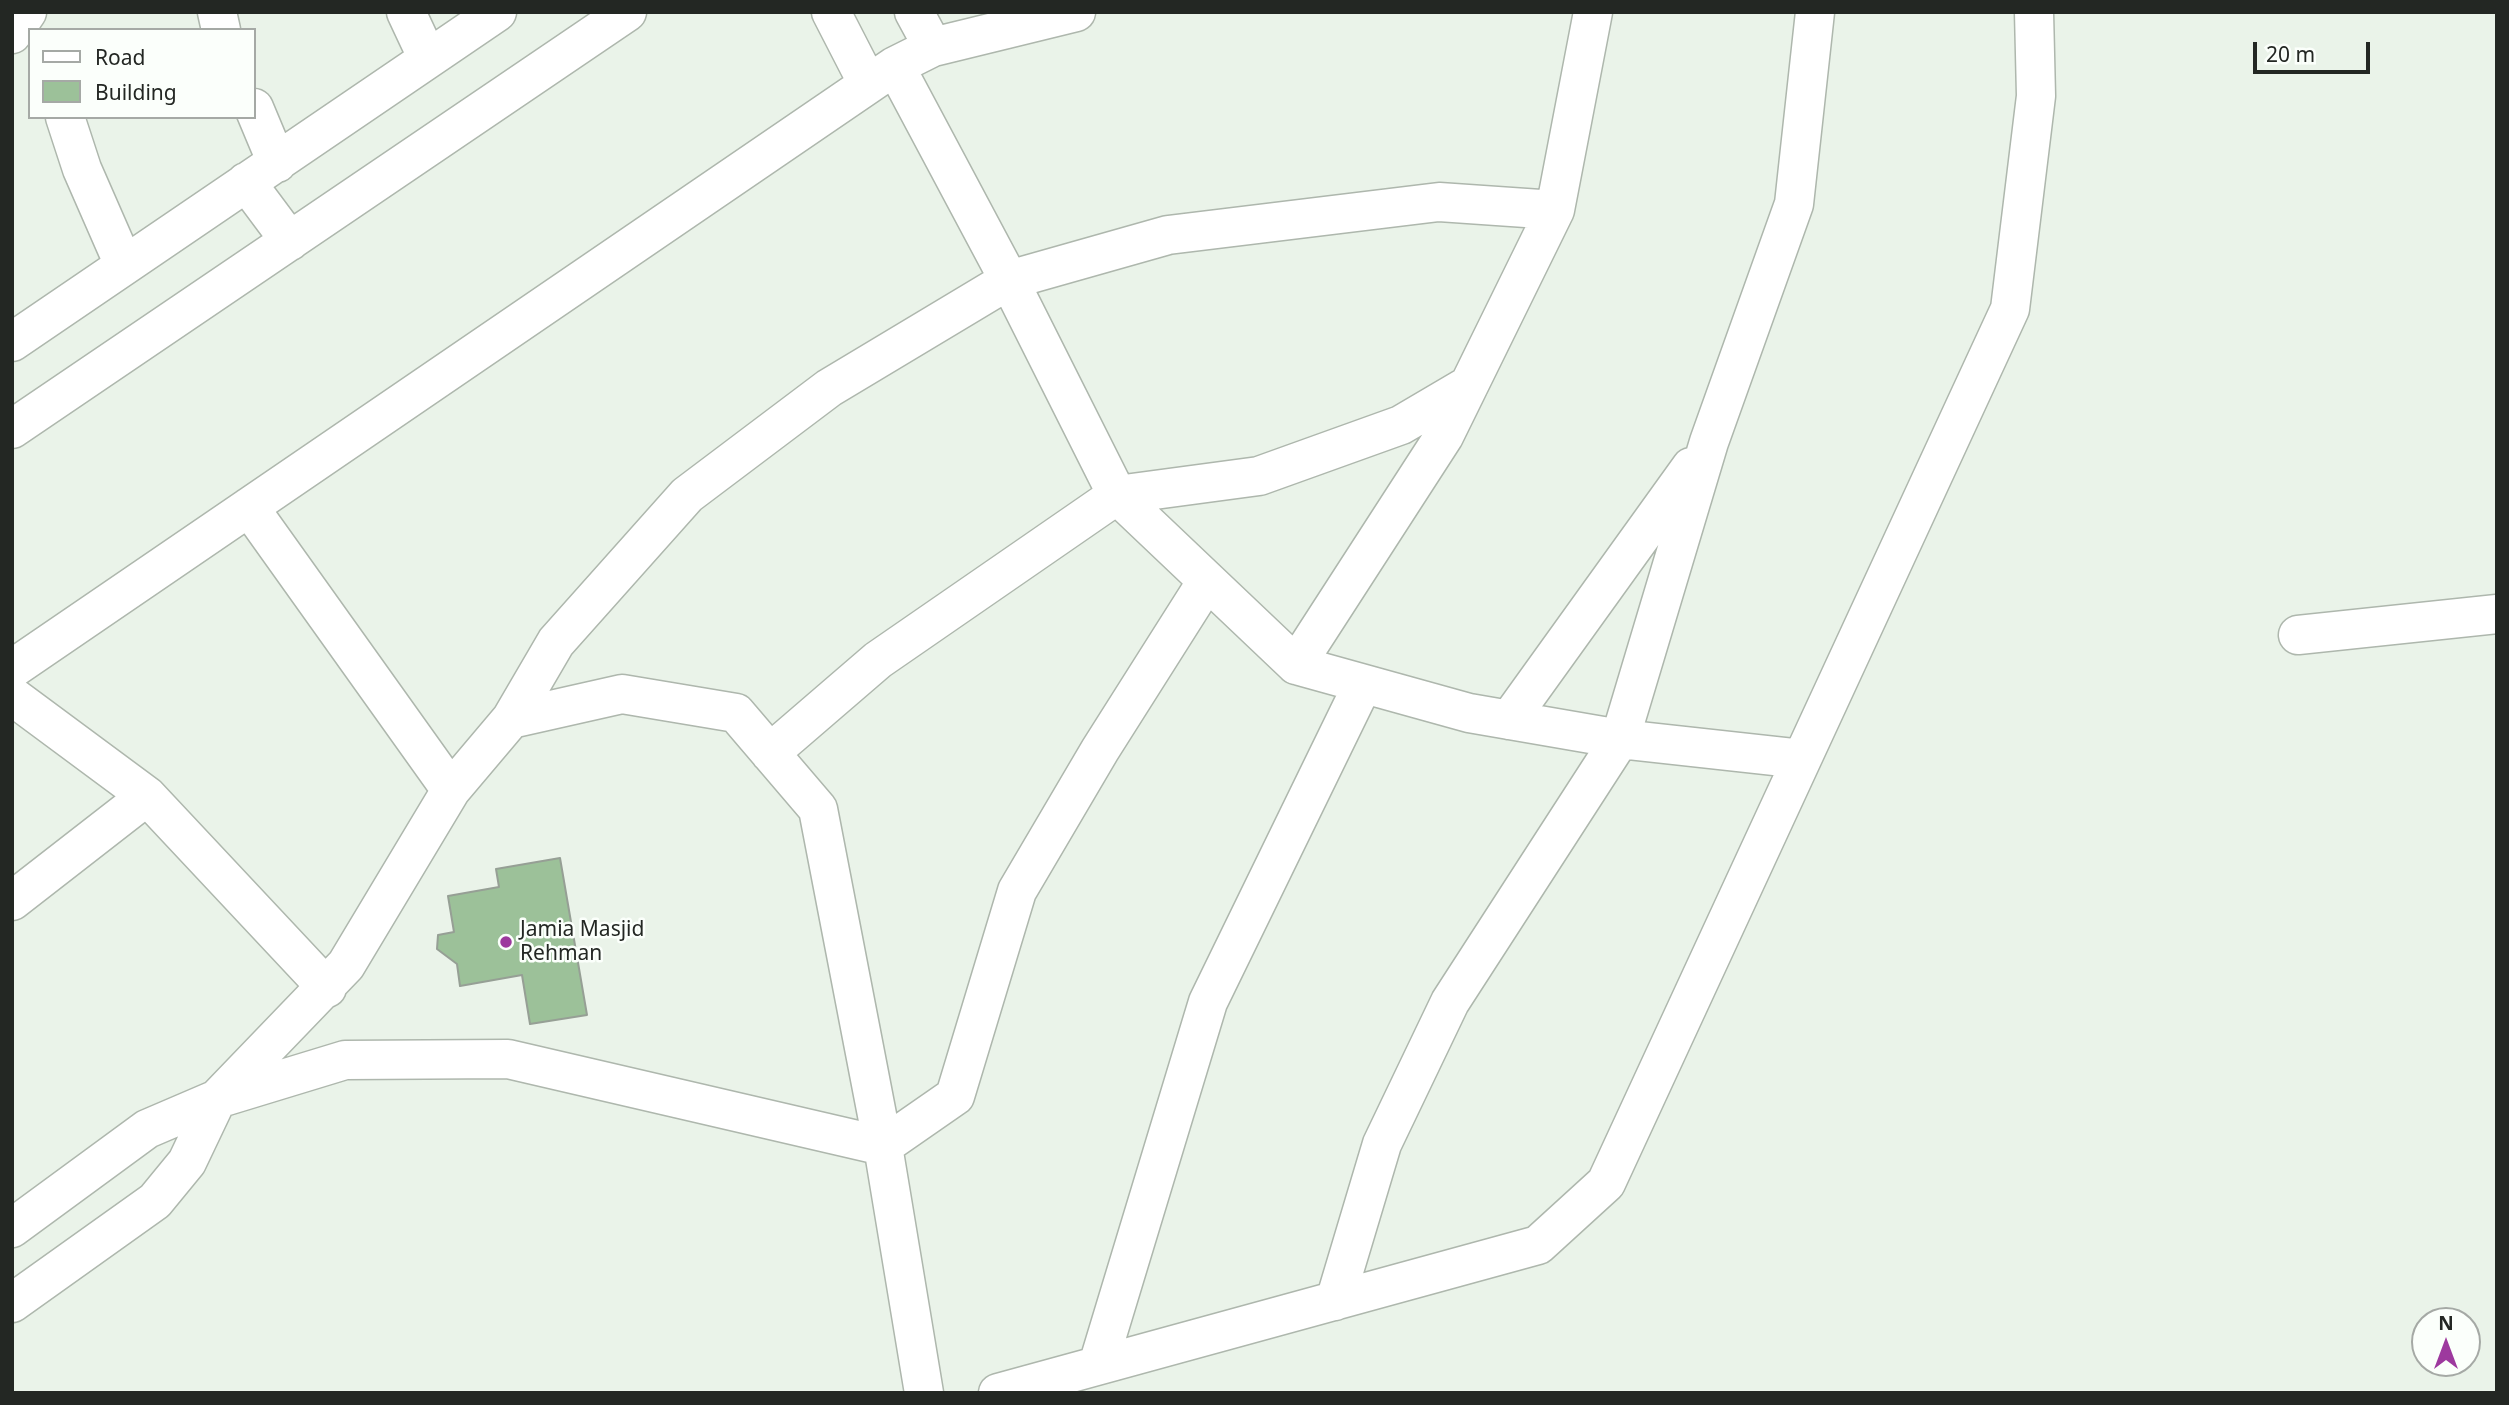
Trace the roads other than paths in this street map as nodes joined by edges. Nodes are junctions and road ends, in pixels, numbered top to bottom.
1 (28, 12) edge
2 (406, 12) edge
3 (497, 12) edge
4 (627, 12) edge
5 (831, 12) edge
6 (914, 12) edge
7 (1076, 12) edge
8 (1593, 12) edge
9 (1815, 12) edge
10 (2034, 12) edge
11 (35, 28) edge
12 (12, 34) edge
13 (933, 47) junction
14 (428, 59) junction
15 (882, 75) junction
16 (66, 119) edge
17 (255, 119) edge
18 (261, 172) junction
19 (1555, 210) junction
20 (290, 241) junction
21 (124, 265) junction
22 (1009, 280) junction
23 (12, 342) edge
24 (1469, 385) junction
25 (12, 429) edge
26 (1709, 442) junction
27 (1117, 495) junction
28 (249, 507) junction
29 (1207, 581) junction
30 (2497, 614) edge
31 (2298, 635) dead end
32 (1296, 665) junction
33 (12, 669) edge
34 (1363, 684) junction
35 (12, 696) edge
36 (511, 719) junction
37 (1508, 720) junction
38 (1620, 739) junction
39 (770, 753) junction
40 (1802, 759) junction
41 (452, 790) junction
42 (147, 796) junction
43 (12, 901) edge
44 (327, 988) junction
45 (217, 1099) junction
46 (883, 1146) junction
47 (12, 1228) edge
48 (1335, 1301) junction
49 (12, 1303) edge
50 (1098, 1365) junction
51 (923, 1393) edge
52 (998, 1393) edge

1 - 11 street
1 - 12 street
2 - 14 street
3 - 14 street
4 - 20 street
5 - 15 street
6 - 13 street
7 - 13 street
8 - 19 street
9 - 26 street
10 - 40 street
13 - 15 street
14 - 18 street
15 - 22 street
15 - 28 street
16 - 21 street
17 - 18 street
18 - 20 street
18 - 21 street
19 - 22 street
19 - 24 street
20 - 25 street
21 - 23 street
22 - 27 street
22 - 36 street
24 - 27 street
24 - 32 street
26 - 37 street
26 - 38 street
27 - 29 street
27 - 39 street
28 - 33 street
28 - 41 street
29 - 32 street
29 - 46 street
30 - 31 street
32 - 34 street
34 - 37 street
34 - 50 street
35 - 42 street
36 - 39 street
36 - 41 street
37 - 38 street
38 - 40 street
38 - 48 street
39 - 46 street
40 - 48 street
41 - 44 street
42 - 43 street
42 - 44 street
44 - 45 street
45 - 46 street
45 - 47 street
45 - 49 street
46 - 51 street
48 - 50 street
50 - 52 street

